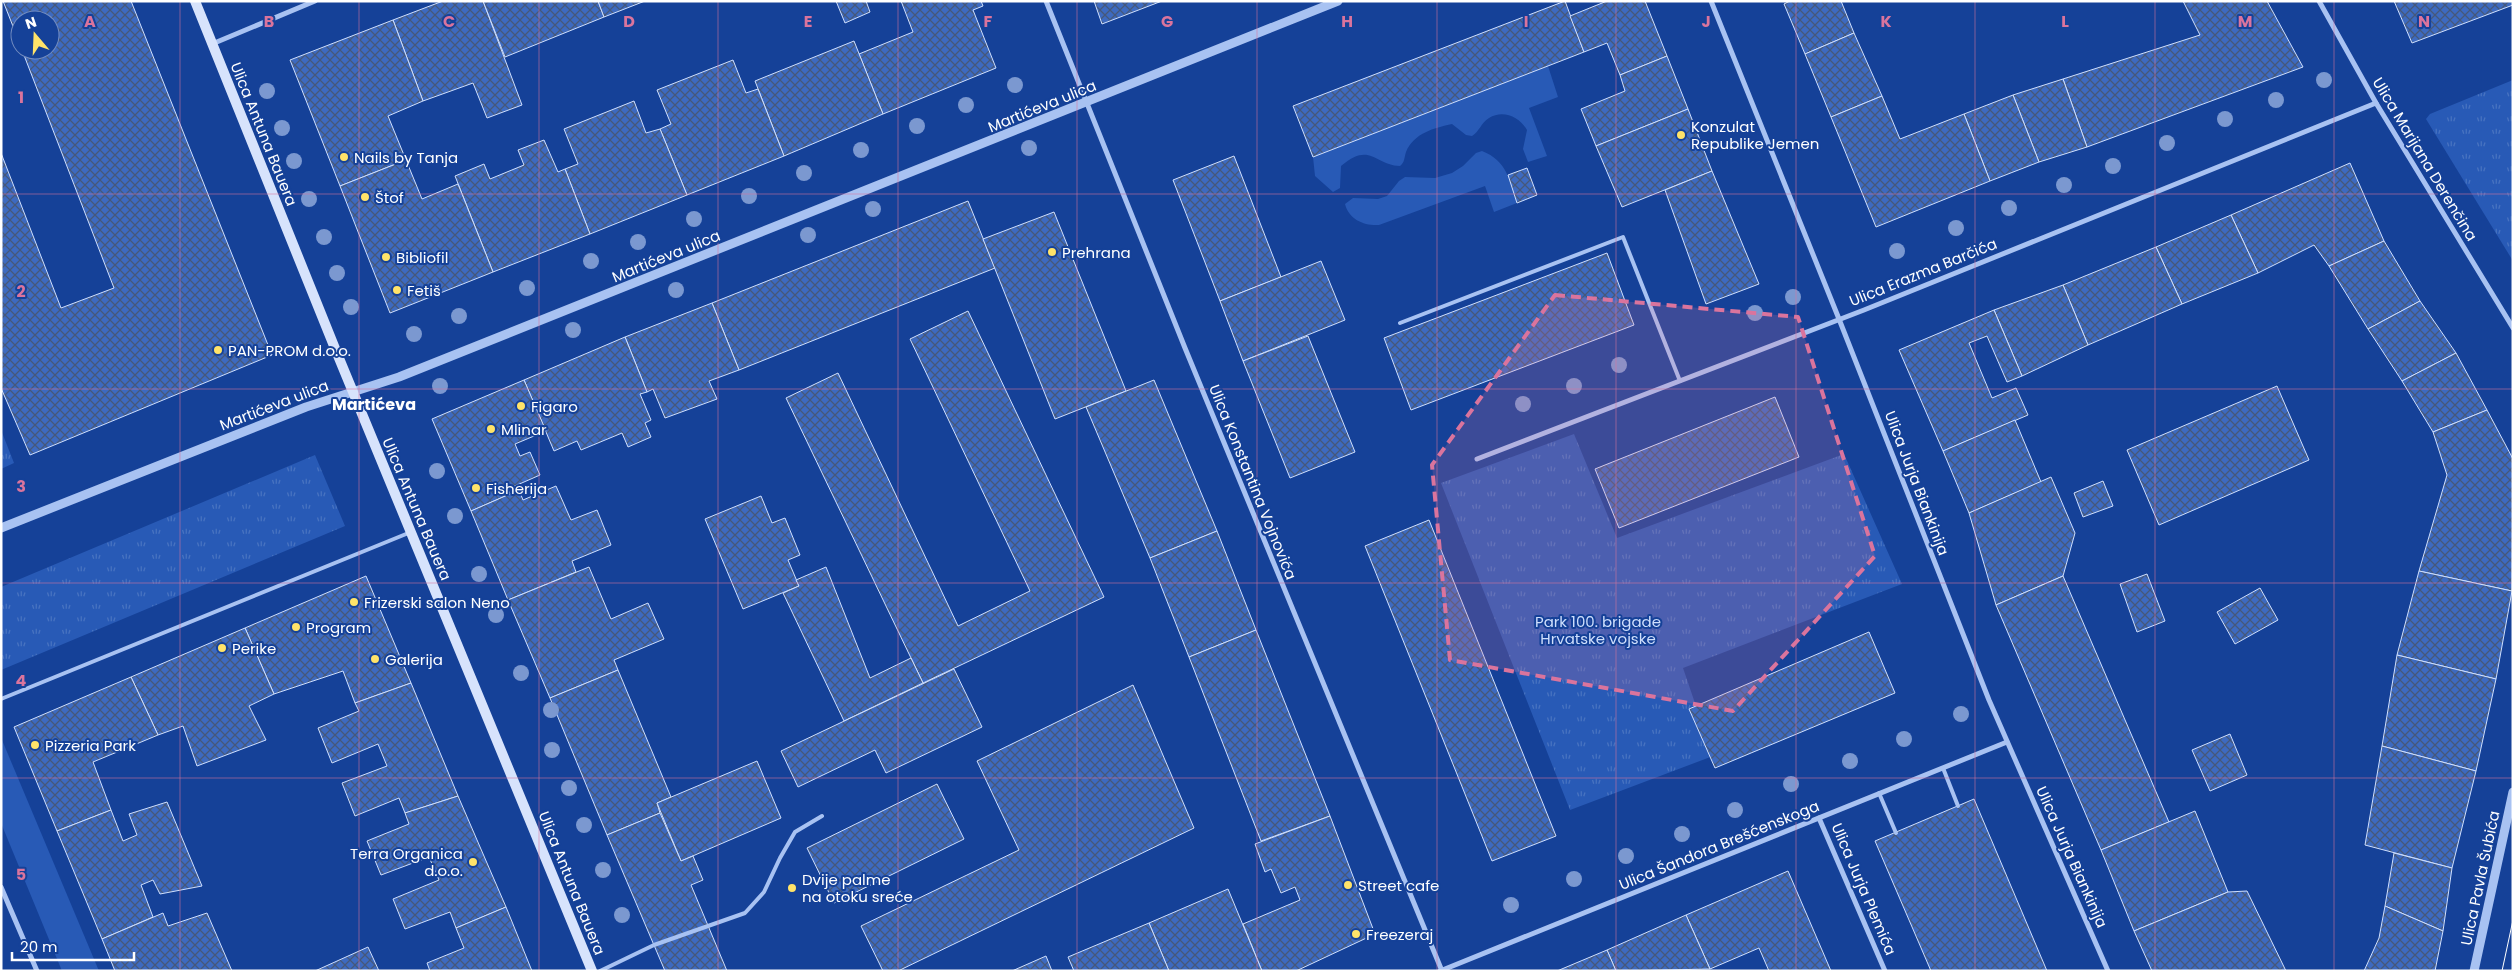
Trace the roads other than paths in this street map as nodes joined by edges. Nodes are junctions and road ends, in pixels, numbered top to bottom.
1 (195, 1) edge
2 (315, 1) edge
3 (1046, 1) edge
4 (1338, 1) edge
5 (1710, 1) edge
6 (2319, 1) edge
7 (212, 44) junction
8 (1088, 102) junction
9 (2376, 103) junction
10 (1839, 319) junction
11 (1400, 323) dead end
12 (2513, 328) edge
13 (1680, 381) junction
14 (352, 390) junction
15 (1477, 459) dead end
16 (1, 528) edge
17 (411, 532) junction
18 (1, 699) edge
19 (2007, 742) junction
20 (1943, 768) junction
21 (2513, 792) edge
22 (1880, 793) junction
23 (1958, 806) dead end
24 (822, 816) dead end
25 (1819, 818) junction
26 (1896, 833) dead end
27 (1, 887) edge
28 (1441, 970) edge
29 (37, 971) edge
30 (592, 971) edge
31 (600, 971) edge
32 (1885, 971) edge
33 (2108, 971) edge
34 (2474, 971) edge

1 - 7 main road, Ulica Antuna Bauera
2 - 7 street
3 - 8 street, Ulica Konstantina Vojnovića
4 - 8 street, Martićeva ulica
5 - 10 street, Ulica Jurja Biankinija
6 - 9 street, Ulica Marijana Derenčina
7 - 14 main road, Ulica Antuna Bauera
8 - 14 street, Martićeva ulica
8 - 28 street, Ulica Konstantina Vojnovića
9 - 10 street, Ulica Erazma Barčića
9 - 12 street, Ulica Marijana Derenčina
10 - 13 street, Ulica Erazma Barčića
10 - 19 street, Ulica Jurja Biankinija
11 - 13 lane
13 - 15 street, Ulica Erazma Barčića
14 - 16 street, Martićeva ulica
14 - 17 main road, Ulica Antuna Bauera
17 - 18 lane
17 - 30 main road, Ulica Antuna Bauera
19 - 20 street, Ulica Šandora Brešćenskoga
19 - 33 street, Ulica Jurja Biankinija
20 - 22 street, Ulica Šandora Brešćenskoga
20 - 23 lane
21 - 34 street, Ulica Pavla Šubića
22 - 25 street, Ulica Šandora Brešćenskoga
22 - 26 lane
24 - 31 lane
25 - 28 street, Ulica Šandora Brešćenskoga
25 - 32 street, Ulica Jurja Plemića
27 - 29 street

